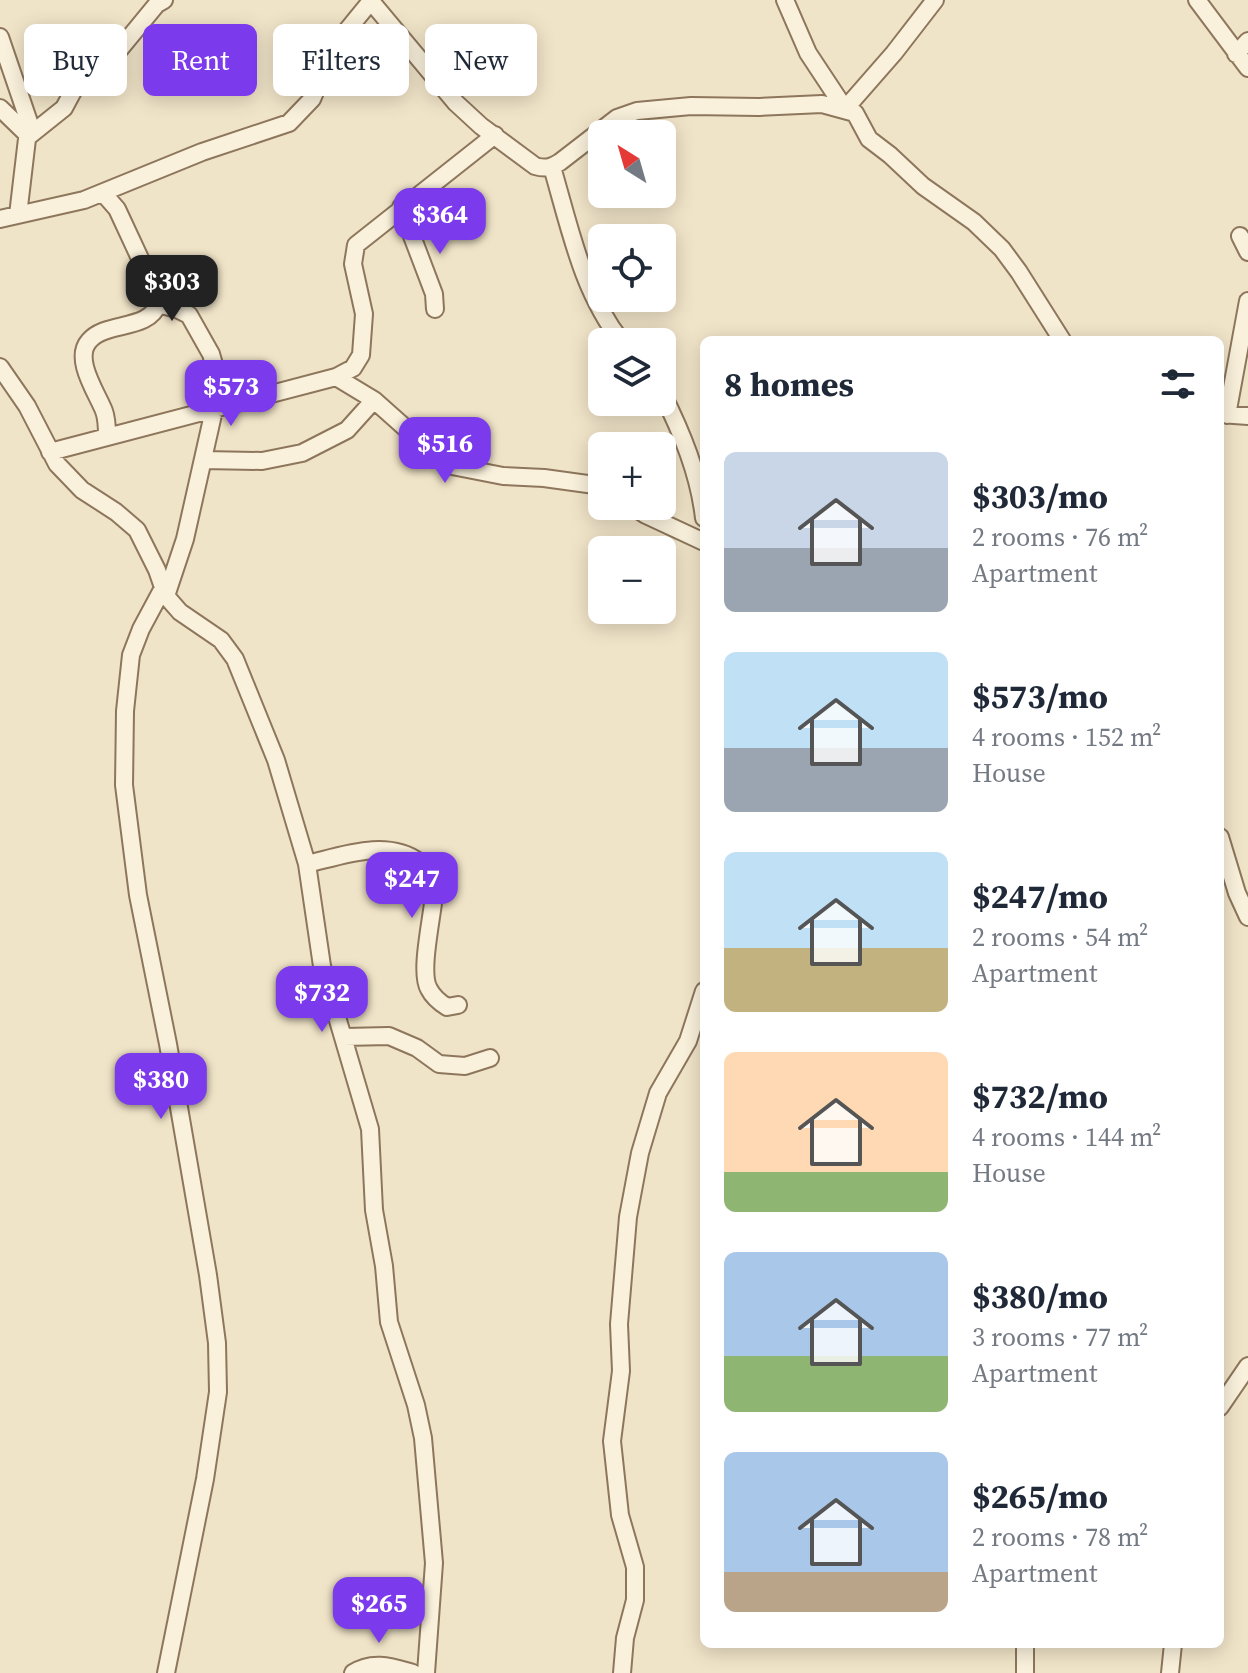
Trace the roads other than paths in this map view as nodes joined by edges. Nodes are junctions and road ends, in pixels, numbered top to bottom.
1 (164, 0) edge
2 (370, 0) edge
3 (785, 0) edge
4 (935, 0) edge
5 (1197, 0) edge
6 (0, 37) edge
7 (1248, 41) edge
8 (1236, 54) junction
9 (1248, 68) edge
10 (0, 108) edge
11 (845, 109) junction
12 (495, 135) junction
13 (29, 136) junction
14 (552, 167) junction
15 (103, 193) junction
16 (401, 207) junction
17 (18, 215) junction
18 (0, 219) edge
19 (1240, 236) dead end
20 (1248, 252) edge
21 (1248, 301) edge
22 (158, 304) junction
23 (435, 309) dead end
24 (611, 328) edge
25 (1059, 336) edge
26 (0, 367) edge
27 (336, 377) junction
28 (374, 400) junction
29 (214, 410) junction
30 (1224, 415) edge
31 (674, 416) edge
32 (1248, 416) edge
33 (107, 436) junction
34 (50, 452) junction
35 (203, 460) junction
36 (588, 484) edge
37 (700, 498) edge
38 (657, 520) edge
39 (700, 540) edge
40 (165, 592) junction
41 (1224, 850) edge
42 (307, 864) junction
43 (1248, 917) edge
44 (700, 1004) edge
45 (458, 1005) dead end
46 (344, 1037) junction
47 (490, 1058) dead end
48 (1248, 1366) edge
49 (1224, 1401) edge
50 (1025, 1648) edge
51 (1173, 1648) edge
52 (166, 1673) edge
53 (353, 1673) edge
54 (413, 1673) edge
55 (426, 1673) edge
56 (622, 1673) edge
57 (1025, 1673) edge
58 (1170, 1673) edge

1 - 13 street
2 - 12 street
2 - 15 street
3 - 11 street
4 - 11 street
5 - 8 street
6 - 13 street
7 - 8 street
8 - 9 street
10 - 13 street
11 - 14 street
11 - 25 street
12 - 14 street
12 - 16 street
13 - 17 street
14 - 24 street
15 - 17 street
15 - 22 street
16 - 23 street
16 - 27 street
17 - 18 street
19 - 20 street
21 - 30 street
22 - 29 street
22 - 33 street
26 - 34 street
27 - 28 street
27 - 29 street
28 - 35 street
28 - 36 street
29 - 33 street
29 - 35 street
30 - 32 street
31 - 37 street
33 - 34 street
34 - 40 street
35 - 40 street
38 - 39 street
40 - 42 street
40 - 52 street
41 - 43 street
42 - 45 street
42 - 46 street
44 - 56 street
46 - 47 street
46 - 55 street
48 - 49 street
50 - 57 street
51 - 58 street
53 - 54 street

